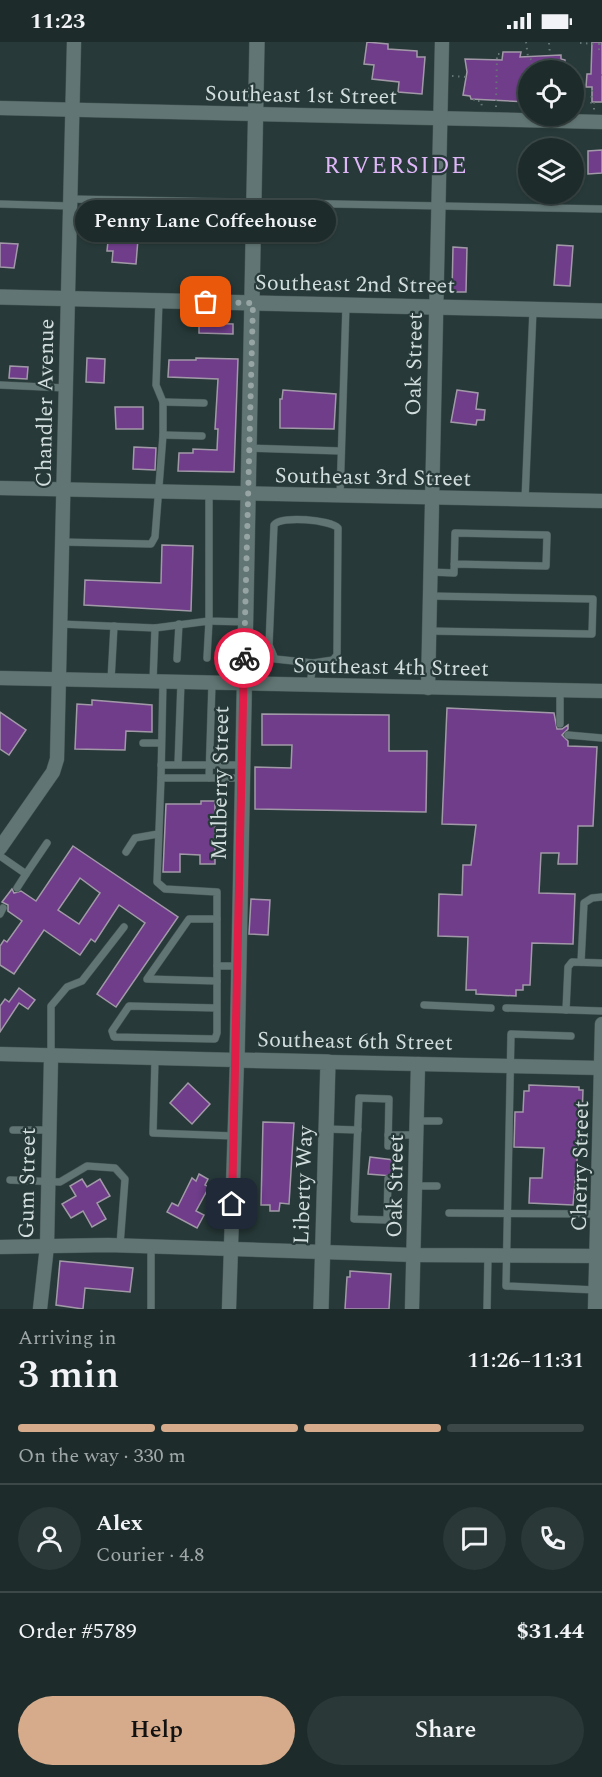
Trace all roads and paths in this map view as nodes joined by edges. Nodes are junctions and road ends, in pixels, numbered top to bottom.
1 (74, 42) edge
2 (257, 42) edge
3 (442, 42) edge
4 (526, 42) edge
5 (549, 42) edge
6 (580, 43) edge
7 (588, 44) edge
8 (600, 44) edge
9 (599, 50) dead end
10 (502, 54) dead end
11 (550, 55) dead end
12 (532, 60) edge
13 (454, 76) dead end
14 (467, 77) dead end
15 (592, 90) dead end
16 (474, 99) dead end
17 (482, 106) dead end
18 (496, 107) dead end
19 (0, 108) edge
20 (72, 109) junction
21 (594, 110) dead end
22 (255, 114) junction
23 (439, 118) junction
24 (602, 122) edge
25 (70, 202) junction
26 (254, 203) junction
27 (0, 204) edge
28 (437, 206) junction
29 (602, 209) edge
30 (0, 297) edge
31 (68, 298) junction
32 (159, 301) junction
33 (253, 303) junction
34 (346, 305) junction
35 (435, 308) junction
36 (533, 310) junction
37 (602, 311) edge
38 (0, 386) edge
39 (66, 388) junction
40 (162, 402) junction
41 (204, 403) dead end
42 (163, 435) junction
43 (202, 436) dead end
44 (250, 448) junction
45 (341, 451) junction
46 (0, 488) edge
47 (63, 489) junction
48 (159, 492) junction
49 (209, 493) junction
50 (248, 494) junction
51 (339, 496) junction
52 (431, 498) junction
53 (525, 500) junction
54 (602, 501) edge
55 (62, 543) junction
56 (454, 564) junction
57 (430, 572) junction
58 (430, 596) junction
59 (593, 612) junction
60 (602, 612) edge
61 (209, 621) junction
62 (245, 622) junction
63 (60, 624) junction
64 (179, 624) junction
65 (114, 626) junction
66 (155, 628) junction
67 (429, 631) junction
68 (207, 658) dead end
69 (177, 659) dead end
70 (313, 663) junction
71 (0, 678) edge
72 (59, 679) junction
73 (111, 680) junction
74 (158, 681) junction
75 (181, 682) junction
76 (212, 683) junction
77 (243, 684) junction
78 (310, 685) junction
79 (428, 688) junction
80 (560, 690) junction
81 (602, 691) edge
82 (560, 724) dead end
83 (568, 735) dead end
84 (602, 738) edge
85 (143, 743) dead end
86 (161, 743) junction
87 (161, 765) junction
88 (178, 765) junction
89 (209, 765) junction
90 (241, 772) junction
91 (161, 778) junction
92 (209, 778) junction
93 (158, 834) junction
94 (47, 843) dead end
95 (0, 848) edge
96 (126, 852) dead end
97 (0, 856) edge
98 (26, 874) junction
99 (17, 888) dead end
100 (602, 897) edge
101 (217, 919) junction
102 (124, 927) dead end
103 (581, 962) junction
104 (602, 963) edge
105 (217, 966) junction
106 (239, 966) junction
107 (217, 981) junction
108 (424, 1005) dead end
109 (217, 1008) junction
110 (491, 1008) dead end
111 (506, 1008) dead end
112 (566, 1010) junction
113 (602, 1011) edge
114 (602, 1024) edge
115 (572, 1035) dead end
116 (0, 1054) edge
117 (51, 1058) junction
118 (155, 1059) junction
119 (237, 1060) junction
120 (328, 1062) junction
121 (418, 1064) junction
122 (509, 1066) junction
123 (602, 1068) edge
124 (416, 1121) junction
125 (439, 1121) dead end
126 (326, 1129) junction
127 (13, 1130) dead end
128 (48, 1130) junction
129 (358, 1130) junction
130 (388, 1135) junction
131 (416, 1135) junction
132 (234, 1136) junction
133 (388, 1146) dead end
134 (601, 1162) edge
135 (388, 1179) dead end
136 (10, 1180) dead end
137 (46, 1181) junction
138 (415, 1186) junction
139 (437, 1186) dead end
140 (449, 1213) dead end
141 (599, 1214) junction
142 (508, 1215) junction
143 (120, 1245) junction
144 (0, 1246) edge
145 (46, 1246) junction
146 (151, 1246) junction
147 (232, 1249) junction
148 (322, 1252) junction
149 (414, 1255) junction
150 (488, 1255) junction
151 (508, 1255) junction
152 (600, 1256) edge
153 (597, 1290) junction
154 (40, 1309) edge
155 (151, 1309) edge
156 (229, 1309) edge
157 (321, 1309) edge
158 (412, 1309) edge
159 (487, 1309) edge
160 (595, 1309) edge

1 - 20 street, Chandler Avenue
2 - 22 street, Mulberry Street
3 - 23 street, Oak Street
4 - 12 path
5 - 11 path
6 - 7 path
7 - 8 path
8 - 9 path
10 - 18 path
13 - 14 path
15 - 21 path
16 - 17 path
19 - 20 street, Southeast 1st Street
20 - 22 street, Southeast 1st Street
20 - 25 street, Chandler Avenue
22 - 23 street, Southeast 1st Street
22 - 26 street, Mulberry Street
23 - 24 street, Southeast 1st Street
23 - 28 street, Oak Street
25 - 26 lane
25 - 27 lane
25 - 31 street, Chandler Avenue
26 - 28 lane
26 - 33 street, Mulberry Street
28 - 29 lane
28 - 35 street, Oak Street
30 - 31 street, Southeast 2nd Street
31 - 32 street, Southeast 2nd Street
31 - 39 street, Chandler Avenue
32 - 33 street, Southeast 2nd Street
32 - 40 lane
33 - 34 street, Southeast 2nd Street
33 - 44 street, Mulberry Street
34 - 35 street, Southeast 2nd Street
34 - 45 lane
35 - 36 street, Southeast 2nd Street
35 - 52 street, Oak Street
36 - 37 street, Southeast 2nd Street
36 - 53 lane
38 - 39 lane
39 - 47 street, Chandler Avenue
40 - 41 lane
40 - 42 lane
42 - 43 lane
42 - 48 lane
44 - 45 lane
44 - 50 street, Mulberry Street
45 - 51 lane
46 - 47 street, Southeast 3rd Street
47 - 48 street, Southeast 3rd Street
47 - 55 street, Chandler Avenue
48 - 49 street, Southeast 3rd Street
48 - 55 lane
49 - 50 street, Southeast 3rd Street
49 - 61 lane
50 - 51 street, Southeast 3rd Street
50 - 62 street, Mulberry Street
51 - 52 street, Southeast 3rd Street
52 - 53 street, Southeast 3rd Street
52 - 57 street, Oak Street
53 - 54 street, Southeast 3rd Street
55 - 63 street, Chandler Avenue
56 - 56 lane
56 - 57 lane
57 - 58 street, Oak Street
58 - 59 lane
58 - 67 street, Oak Street
59 - 60 lane
59 - 67 lane
61 - 62 lane
61 - 64 lane
61 - 68 lane
62 - 77 street, Mulberry Street
63 - 65 lane
63 - 72 street, Chandler Avenue
64 - 66 lane
64 - 69 lane
65 - 66 lane
65 - 73 lane
66 - 74 lane
67 - 79 street, Oak Street
70 - 70 lane
70 - 78 lane
71 - 72 street, Southeast 4th Street
72 - 73 street, Southeast 4th Street
72 - 95 street, Chandler Avenue
73 - 74 street, Southeast 4th Street
74 - 75 street, Southeast 4th Street
74 - 86 lane
75 - 76 street, Southeast 4th Street
75 - 88 lane
76 - 77 street, Southeast 4th Street
76 - 89 lane
77 - 78 street, Southeast 4th Street
77 - 90 street, Mulberry Street
78 - 79 street, Southeast 4th Street
79 - 80 street, Southeast 4th Street
80 - 81 street, Southeast 4th Street
80 - 82 lane
83 - 84 lane
85 - 86 lane
86 - 87 lane
87 - 88 lane
87 - 91 lane
88 - 89 lane
89 - 90 lane
89 - 92 lane
90 - 92 lane
90 - 106 street, Mulberry Street
91 - 92 lane
91 - 93 lane
93 - 96 lane
93 - 101 lane
94 - 98 lane
97 - 98 lane
98 - 99 lane
100 - 103 lane
101 - 105 lane
101 - 107 lane
102 - 117 lane
103 - 104 lane
103 - 112 lane
105 - 106 lane
105 - 107 lane
106 - 119 street, Mulberry Street
107 - 109 lane
108 - 110 lane
109 - 109 lane
111 - 112 lane
112 - 113 lane
114 - 123 street, Cherry Street
115 - 122 lane
116 - 117 street, Southeast 6th Street
117 - 118 street, Southeast 6th Street
117 - 128 street, Gum Street
118 - 119 street, Southeast 6th Street
118 - 132 lane
119 - 120 street, Southeast 6th Street
119 - 132 street, Mulberry Street
120 - 121 street, Southeast 6th Street
120 - 126 street, Liberty Way
121 - 122 street, Southeast 6th Street
121 - 124 street, Oak Street
122 - 123 street, Southeast 6th Street
122 - 142 lane
123 - 134 street, Cherry Street
124 - 125 lane
124 - 131 street, Oak Street
126 - 129 lane
126 - 148 street, Liberty Way
127 - 128 lane
128 - 137 street, Gum Street
129 - 130 lane
129 - 135 lane
130 - 131 lane
130 - 133 lane
131 - 138 street, Oak Street
132 - 147 street, Mulberry Street
134 - 141 street, Cherry Street
136 - 137 lane
137 - 143 lane
137 - 145 street, Gum Street
138 - 139 lane
138 - 149 street, Oak Street
140 - 142 lane
141 - 142 lane
141 - 152 street, Cherry Street
142 - 151 lane
143 - 145 street
143 - 146 street
144 - 145 street
145 - 154 street, Gum Street
146 - 147 street
146 - 155 lane
147 - 148 street
147 - 156 street, Mulberry Street
148 - 149 street
148 - 157 street, Liberty Way
149 - 150 street
149 - 158 street, Oak Street
150 - 151 street
150 - 159 lane
151 - 152 street
151 - 153 lane
152 - 153 street, Cherry Street
153 - 160 street, Cherry Street

